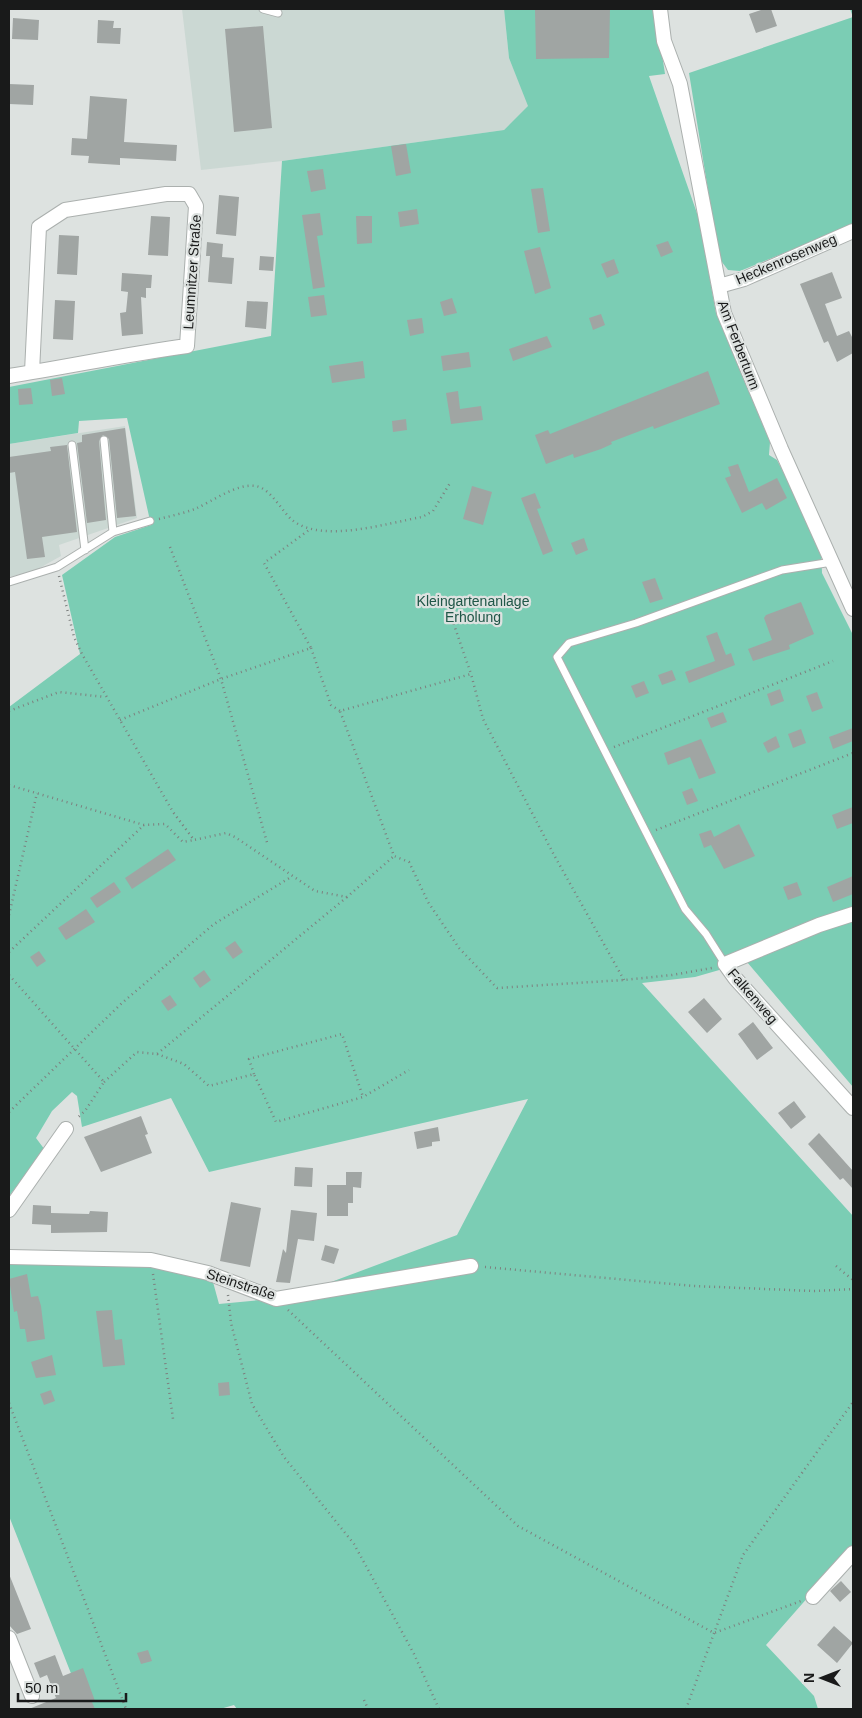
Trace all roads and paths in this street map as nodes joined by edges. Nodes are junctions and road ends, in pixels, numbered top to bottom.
1 (263, 9) edge
2 (660, 9) edge
3 (278, 13) dead end
4 (853, 231) edge
5 (719, 286) junction
6 (32, 372) junction
7 (9, 376) edge
8 (104, 440) dead end
9 (72, 445) dead end
10 (450, 482) dead end
11 (150, 521) joint
12 (309, 530) junction
13 (113, 532) junction
14 (170, 547) dead end
15 (85, 550) junction
16 (832, 562) junction
17 (57, 567) junction
18 (9, 582) edge
19 (853, 609) edge
20 (452, 619) dead end
21 (310, 648) junction
22 (833, 661) dead end
23 (471, 674) junction
24 (221, 679) junction
25 (105, 697) junction
26 (340, 711) junction
27 (9, 712) edge
28 (120, 720) junction
29 (605, 750) junction
30 (853, 753) edge
31 (9, 785) edge
32 (37, 793) junction
33 (144, 826) junction
34 (647, 834) junction
35 (194, 840) junction
36 (268, 846) dead end
37 (394, 856) junction
38 (291, 877) junction
39 (347, 897) junction
40 (853, 914) edge
41 (9, 915) edge
42 (9, 952) edge
43 (725, 964) junction
44 (9, 975) edge
45 (624, 980) junction
46 (75, 1048) junction
47 (157, 1054) junction
48 (409, 1070) dead end
49 (254, 1074) junction
50 (104, 1082) junction
51 (363, 1097) junction
52 (853, 1108) edge
53 (9, 1112) edge
54 (66, 1129) joint
55 (9, 1210) edge
56 (9, 1258) edge
57 (151, 1260) junction
58 (471, 1266) joint
59 (836, 1266) dead end
60 (227, 1280) junction
61 (853, 1280) edge
62 (853, 1289) edge
63 (276, 1299) junction
64 (853, 1402) edge
65 (9, 1403) edge
66 (172, 1419) dead end
67 (853, 1552) edge
68 (813, 1597) joint
69 (714, 1633) junction
70 (9, 1638) edge
71 (32, 1696) dead end
72 (364, 1700) dead end
73 (126, 1709) edge
74 (368, 1709) edge
75 (439, 1709) edge
76 (686, 1709) edge

1 - 3 lane
2 - 5 street, Am Ferberturm
4 - 5 street, Heckenrosenweg
5 - 16 street, Am Ferberturm
6 - 6 street, Leumnitzer Straße
6 - 7 street, Leumnitzer Straße
8 - 13 lane
9 - 15 lane
10 - 12 path
11 - 12 path
11 - 13 lane
12 - 21 path
13 - 15 lane
14 - 24 path
15 - 17 lane
16 - 19 street, Am Ferberturm
16 - 29 lane
17 - 18 lane
17 - 25 path
20 - 23 path
21 - 24 path
21 - 26 path
22 - 29 path
23 - 26 path
23 - 45 path
24 - 28 path
24 - 36 path
25 - 27 path
25 - 28 path
26 - 37 path
28 - 35 path
29 - 34 lane
30 - 34 path
31 - 32 path
32 - 33 path
32 - 41 path
33 - 35 path
33 - 42 path
34 - 43 lane
35 - 38 path
37 - 39 path
37 - 45 path
38 - 39 path
38 - 46 path
39 - 47 path
40 - 43 street, Falkenweg
43 - 45 path
43 - 52 street, Falkenweg
44 - 46 path
46 - 50 path
46 - 53 path
47 - 49 path
47 - 50 path
48 - 51 path
49 - 51 path
49 - 51 path
50 - 54 path
54 - 55 street
56 - 57 street, Steinstraße
57 - 60 street, Steinstraße
57 - 66 path
58 - 62 path
58 - 63 street, Steinstraße
59 - 61 path
60 - 63 street, Steinstraße
60 - 75 path
63 - 69 path
64 - 69 path
65 - 73 path
67 - 68 street
68 - 69 path
69 - 76 path
70 - 71 street
72 - 74 path

